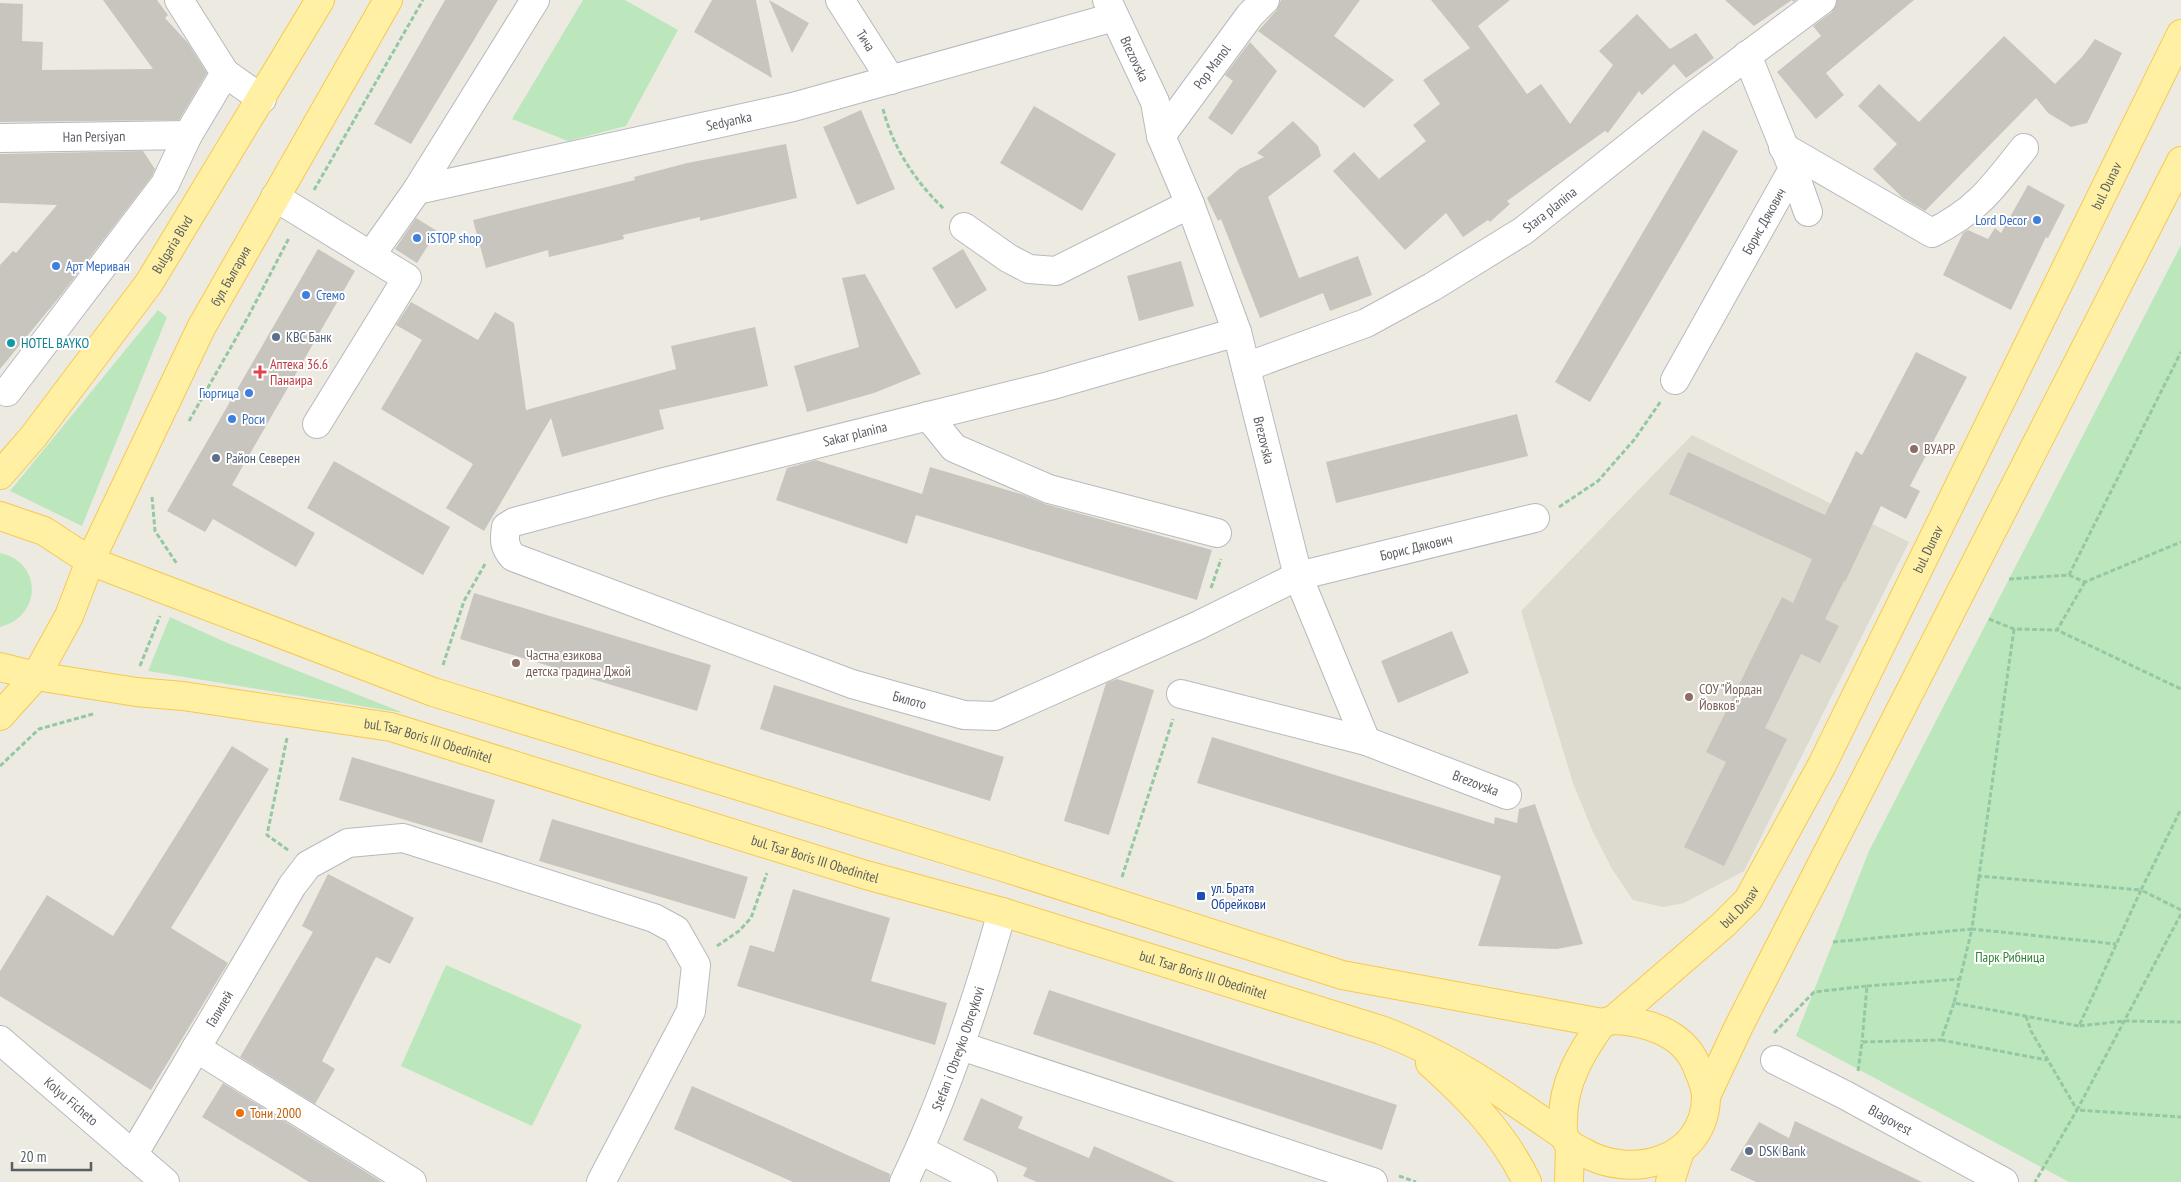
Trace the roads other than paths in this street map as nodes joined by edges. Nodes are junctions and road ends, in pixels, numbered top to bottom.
1 (179, 0) edge
2 (320, 0) edge
3 (388, 0) edge
4 (535, 0) edge
5 (840, 0) edge
6 (1265, 0) edge
7 (1822, 0) edge
8 (1111, 8) edge
9 (2181, 34) edge
10 (1747, 55) junction
11 (225, 73) junction
12 (884, 82) junction
13 (262, 99) junction
14 (188, 135) junction
15 (1161, 136) junction
16 (0, 138) edge
17 (2024, 148) dead end
18 (1788, 158) junction
19 (2181, 160) edge
20 (417, 190) junction
21 (275, 197) junction
22 (1190, 204) junction
23 (1808, 212) dead end
24 (964, 227) road end
25 (371, 256) junction
26 (1236, 332) junction
27 (1246, 367) junction
28 (1675, 380) road end
29 (7, 392) dead end
30 (928, 416) junction
31 (317, 424) dead end
32 (0, 475) edge
33 (0, 516) edge
34 (1535, 518) road end
35 (1217, 533) road end
36 (513, 557) joint
37 (90, 561) junction
38 (1298, 576) junction
39 (0, 667) edge
40 (36, 676) junction
41 (1181, 694) road end
42 (0, 716) edge
43 (1366, 741) junction
44 (1507, 796) dead end
45 (1002, 912) junction
46 (1608, 1021) junction
47 (1404, 1038) junction
48 (0, 1040) edge
49 (961, 1046) junction
50 (1774, 1047) road end
51 (196, 1048) junction
52 (1706, 1096) junction
53 (1567, 1140) junction
54 (920, 1150) junction
55 (1680, 1151) junction
56 (147, 1172) edge
57 (1973, 1175) edge
58 (412, 1182) edge
59 (601, 1182) edge
60 (904, 1182) edge
61 (983, 1182) edge
62 (1373, 1182) edge
63 (1528, 1182) edge
64 (1569, 1182) edge
65 (1670, 1182) edge
66 (2004, 1182) edge

1 - 11 street
2 - 13 main road, Bulgaria Blvd
3 - 21 main road, бул. България
4 - 20 street
5 - 12 street, Тича
6 - 15 street, Pop Manol
7 - 10 street, Stara planina
8 - 12 street, Sedyanka
8 - 15 street, Brezovska
9 - 46 main road, bul. Dunav
10 - 18 street
10 - 27 street, Stara planina
11 - 13 street
11 - 14 street
12 - 20 street, Sedyanka
13 - 32 main road, Bulgaria Blvd
14 - 16 street, Han Persiyan
14 - 29 street
15 - 22 street, Brezovska
17 - 18 street
18 - 23 street
18 - 28 street, Борис Дякович
19 - 52 main road
20 - 25 street
21 - 25 street
21 - 37 main road, бул. България
22 - 24 street
22 - 26 street, Brezovska
25 - 31 street
26 - 27 street, Brezovska
26 - 30 street, Sakar planina
27 - 38 street, Brezovska
30 - 35 street
30 - 36 street, Sakar planina
33 - 37 main road
34 - 38 street, Борис Дякович
36 - 38 street, Билото
37 - 40 main road, бул. България
37 - 46 main road
38 - 43 street, Brezovska
39 - 40 main road, bul. Tsar Boris III Obedinitel
40 - 42 main road
40 - 45 main road, bul. Tsar Boris III Obedinitel
41 - 43 street
43 - 44 street, Brezovska
45 - 47 main road, bul. Tsar Boris III Obedinitel
45 - 49 street, Stefan i Obreyko Obreykovi
46 - 52 main road
46 - 53 main road
47 - 53 main road, bul. Tsar Boris III Obedinitel
47 - 63 main road
48 - 56 street, Kolyu Ficheto
49 - 54 street, Stefan i Obreyko Obreykovi
49 - 62 street
50 - 57 street, Blagovest
51 - 56 street, Галилей
51 - 58 street
51 - 59 street, Галилей
52 - 55 main road
53 - 55 main road
53 - 64 main road
54 - 60 street, Stefan i Obreyko Obreykovi
54 - 61 street
55 - 65 main road
57 - 66 street, Blagovest

